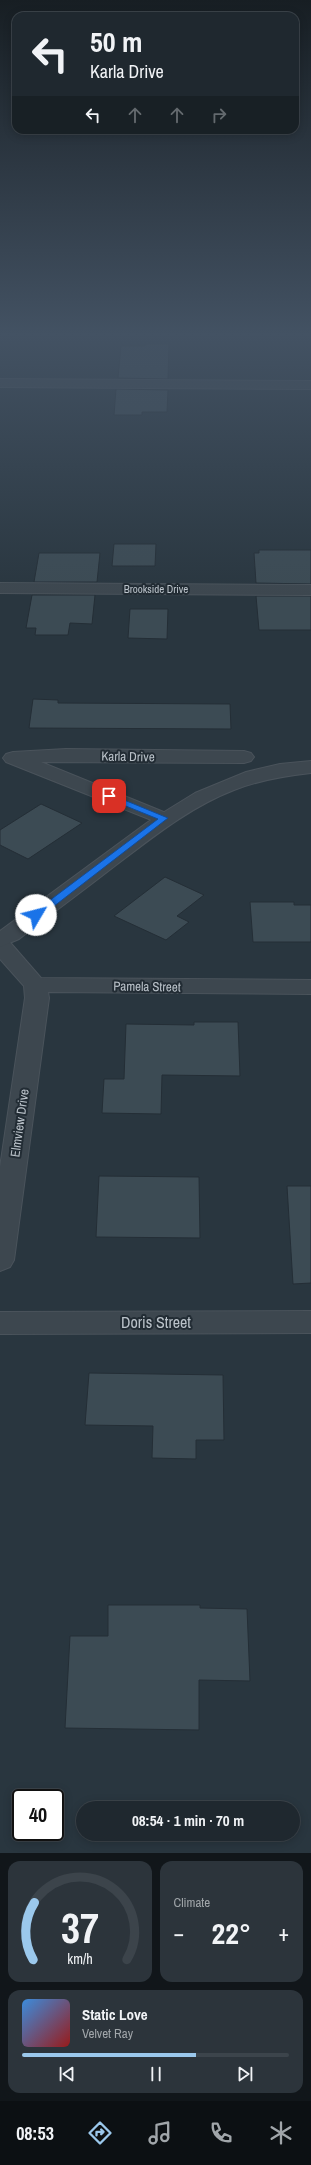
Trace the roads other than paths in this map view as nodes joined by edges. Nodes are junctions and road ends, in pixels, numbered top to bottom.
1 (0, 588) edge
2 (311, 590) edge
3 (244, 757) dead end
4 (6, 758) edge
5 (311, 767) edge
6 (164, 818) junction
7 (0, 940) edge
8 (0, 945) edge
9 (35, 985) junction
10 (311, 987) edge
11 (0, 1260) edge
12 (311, 1322) edge
13 (0, 1323) edge

1 - 2 street, Brookside Drive
3 - 4 street, Karla Drive
4 - 6 street, Karla Drive
5 - 6 street
6 - 7 street
8 - 9 street
9 - 10 street, Pamela Street
9 - 11 street, Elmview Drive
12 - 13 street, Doris Street

